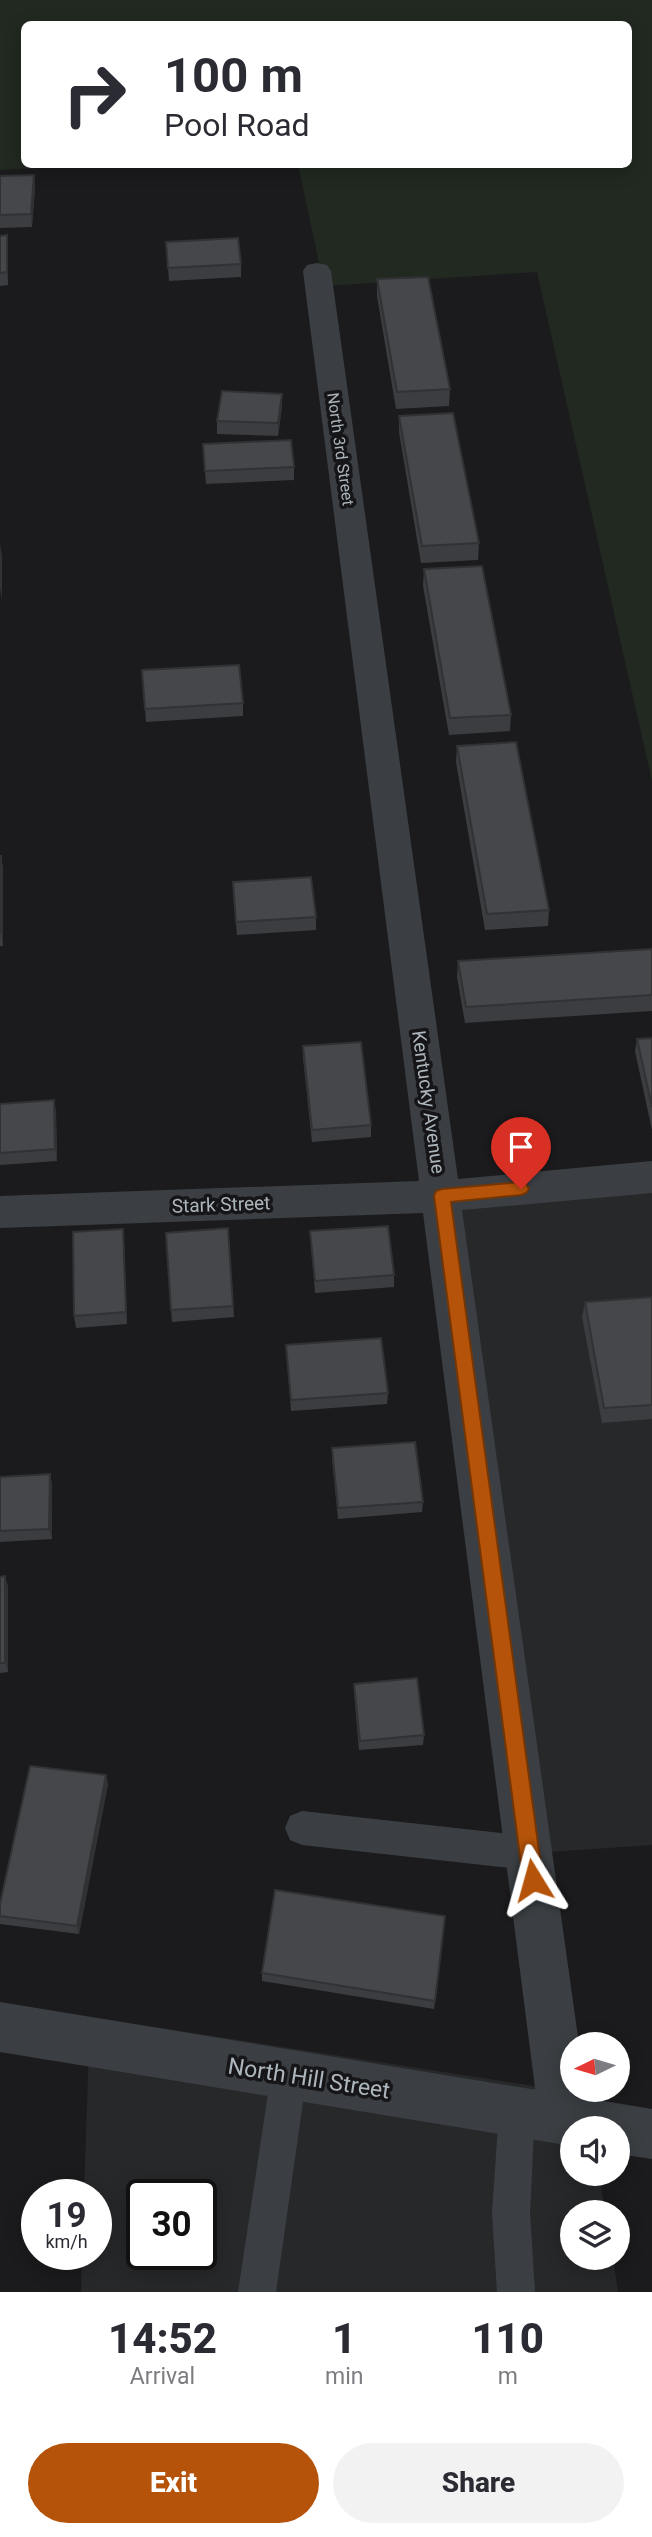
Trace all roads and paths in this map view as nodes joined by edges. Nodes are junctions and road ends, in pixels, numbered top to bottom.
1 (317, 271) dead end
2 (364, 627) joint
3 (652, 1177) edge
4 (442, 1196) junction
5 (0, 1212) edge
6 (302, 1828) dead end
7 (529, 1853) junction
8 (0, 2027) edge
9 (289, 2074) junction
10 (541, 2115) junction
11 (652, 2134) edge
12 (257, 2292) edge
13 (516, 2292) edge

1 - 2 street, North 3rd Street
2 - 4 street, Kentucky Avenue
3 - 4 street, Stark Street
4 - 5 street, Stark Street
4 - 7 street, Kentucky Avenue
6 - 7 lane
7 - 10 street, Kentucky Avenue
8 - 9 street, North Hill Street
9 - 10 street, North Hill Street
9 - 12 lane
10 - 11 street, North Hill Street
10 - 13 lane

